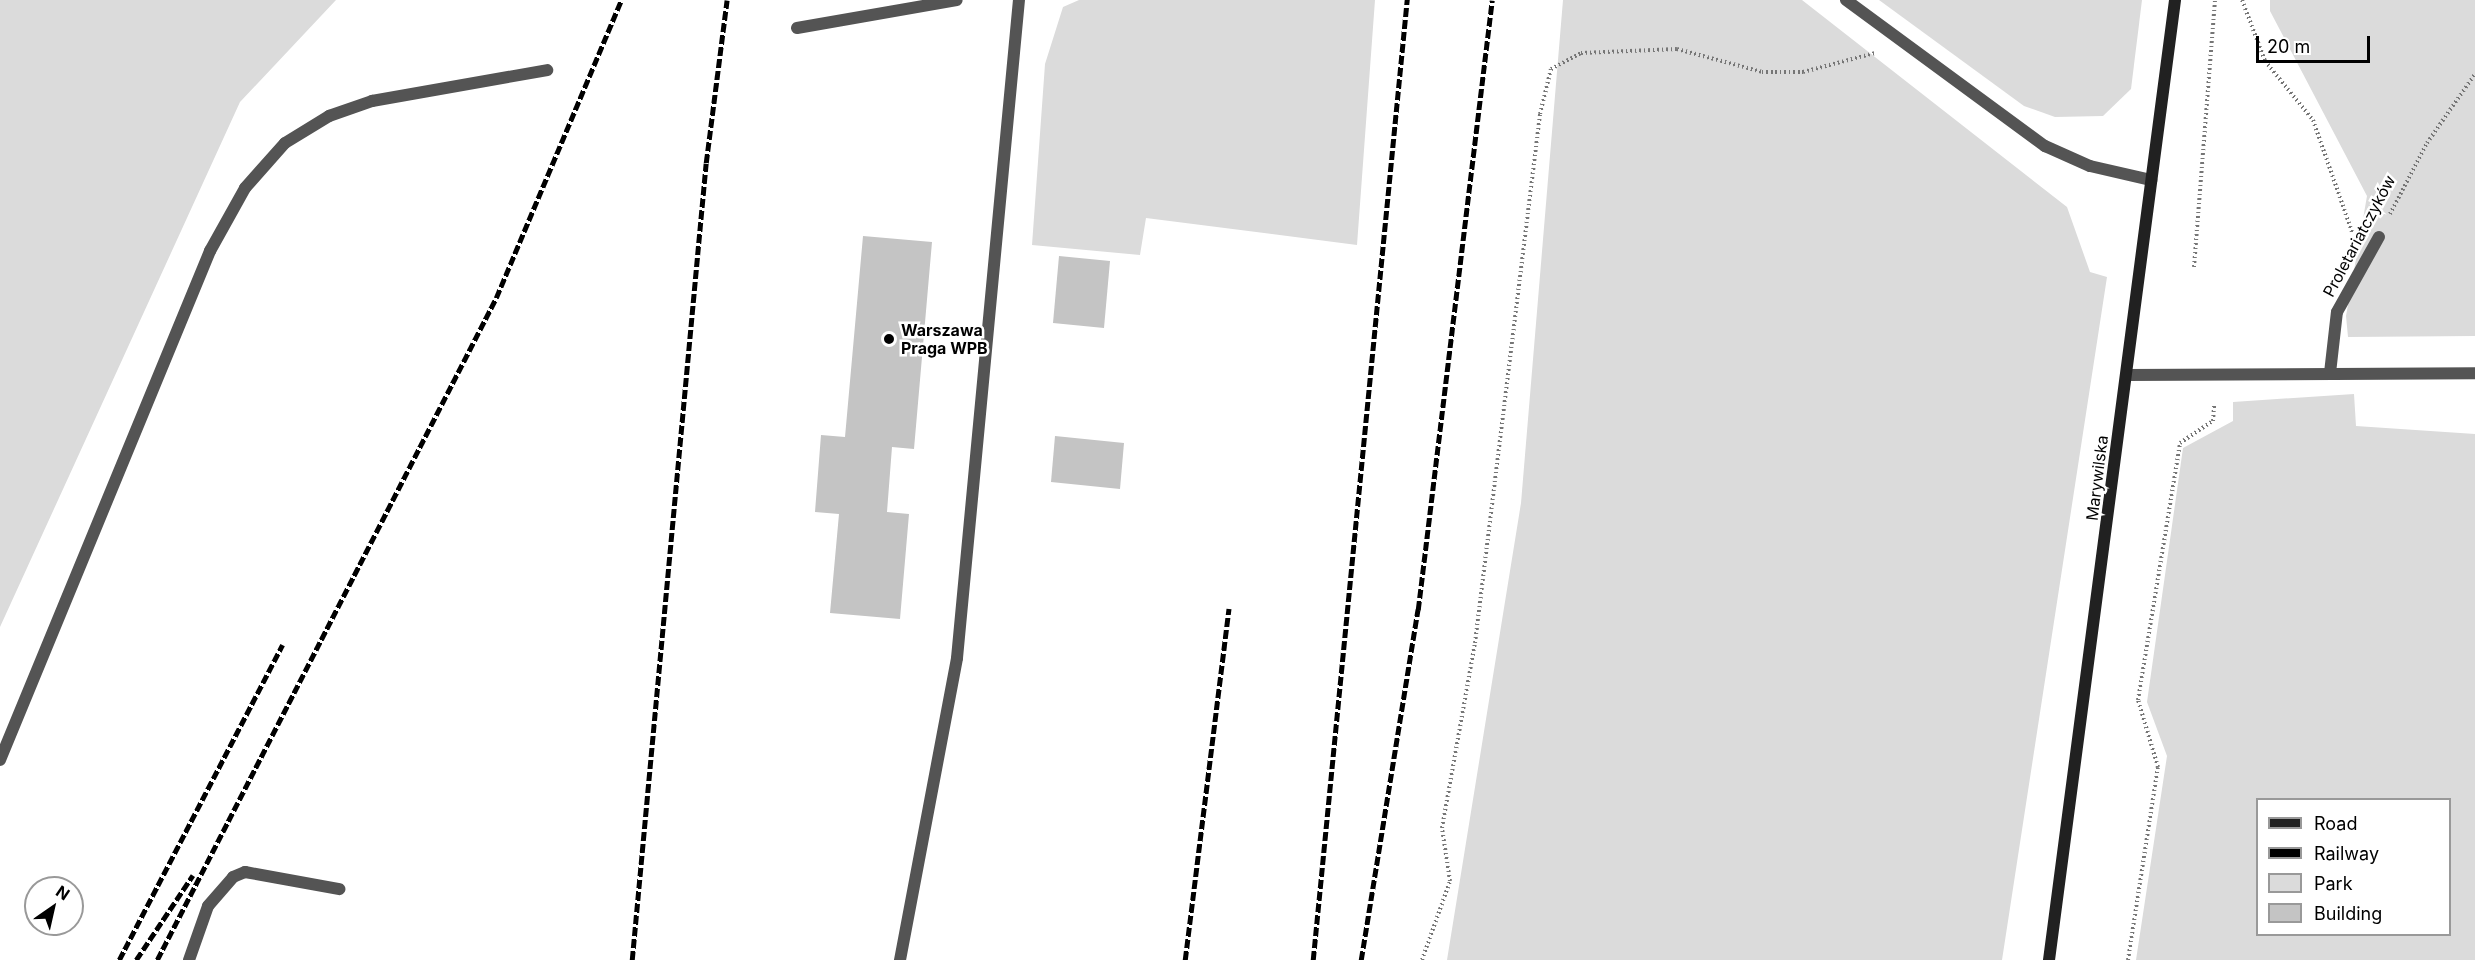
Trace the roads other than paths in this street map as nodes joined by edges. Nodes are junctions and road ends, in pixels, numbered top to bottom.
1 (957, 0) edge
2 (1019, 0) edge
3 (1846, 0) edge
4 (2175, 0) edge
5 (797, 28) dead end
6 (547, 70) dead end
7 (2151, 180) junction
8 (2379, 237) road end
9 (2330, 373) junction
10 (2475, 373) edge
11 (2127, 375) junction
12 (0, 760) edge
13 (339, 889) dead end
14 (189, 960) edge
15 (900, 960) edge
16 (2049, 960) edge

1 - 5 lane
2 - 15 lane
3 - 7 lane
4 - 7 main road, Marywilska
6 - 12 lane
7 - 11 main road, Marywilska
8 - 9 lane, Proletariatczyków
9 - 10 lane
9 - 11 lane
11 - 16 main road, Marywilska
13 - 14 lane

